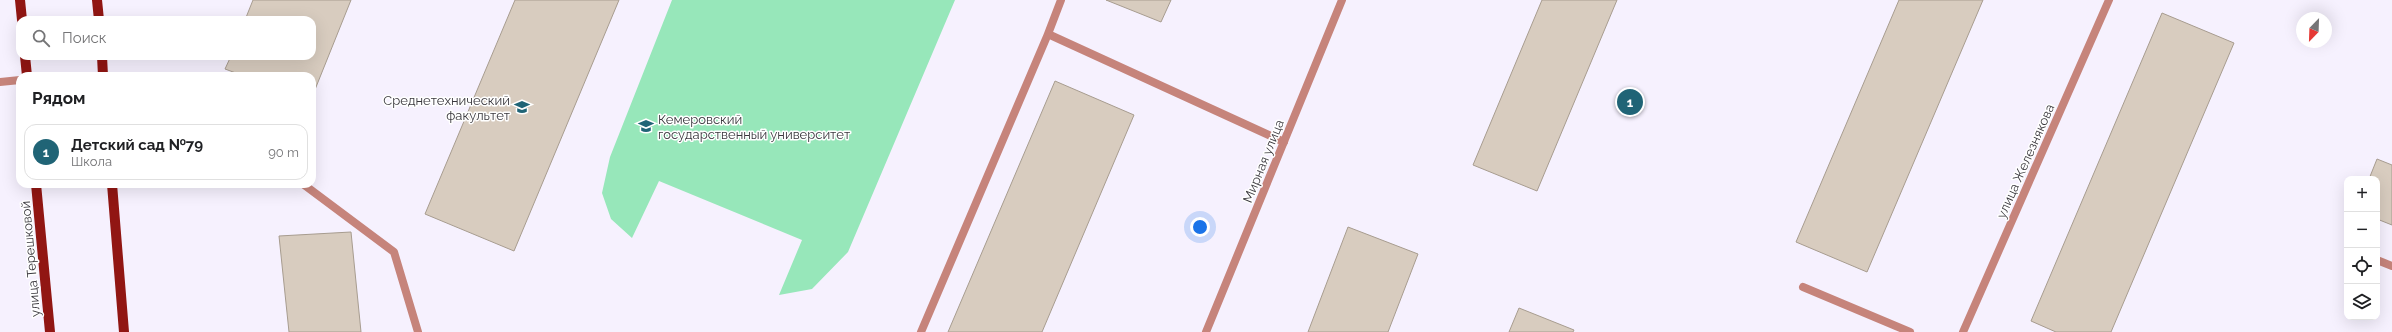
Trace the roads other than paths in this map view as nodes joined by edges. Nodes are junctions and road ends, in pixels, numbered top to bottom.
1 (20, 0) edge
2 (97, 0) edge
3 (1061, 0) edge
4 (1342, 0) edge
5 (2109, 0) edge
6 (22, 16) edge
7 (99, 16) edge
8 (1048, 34) junction
9 (25, 60) edge
10 (102, 60) edge
11 (27, 72) edge
12 (104, 72) edge
13 (16, 80) edge
14 (0, 82) edge
15 (1284, 142) junction
16 (36, 188) edge
17 (112, 188) edge
18 (308, 188) edge
19 (2380, 261) edge
20 (2392, 266) edge
21 (1803, 287) dead end
22 (50, 332) edge
23 (124, 332) edge
24 (418, 332) edge
25 (921, 332) edge
26 (1206, 332) edge
27 (1910, 332) edge
28 (1963, 332) edge

1 - 6 main road
2 - 7 main road
3 - 8 street
4 - 15 street, Мирная улица
5 - 28 street, улица Железнякова
8 - 15 street
8 - 25 street
9 - 11 main road
10 - 12 main road
13 - 14 street
15 - 26 street, Мирная улица
16 - 22 main road, улица Терешковой
17 - 23 main road
18 - 24 street
19 - 20 street
21 - 27 street

